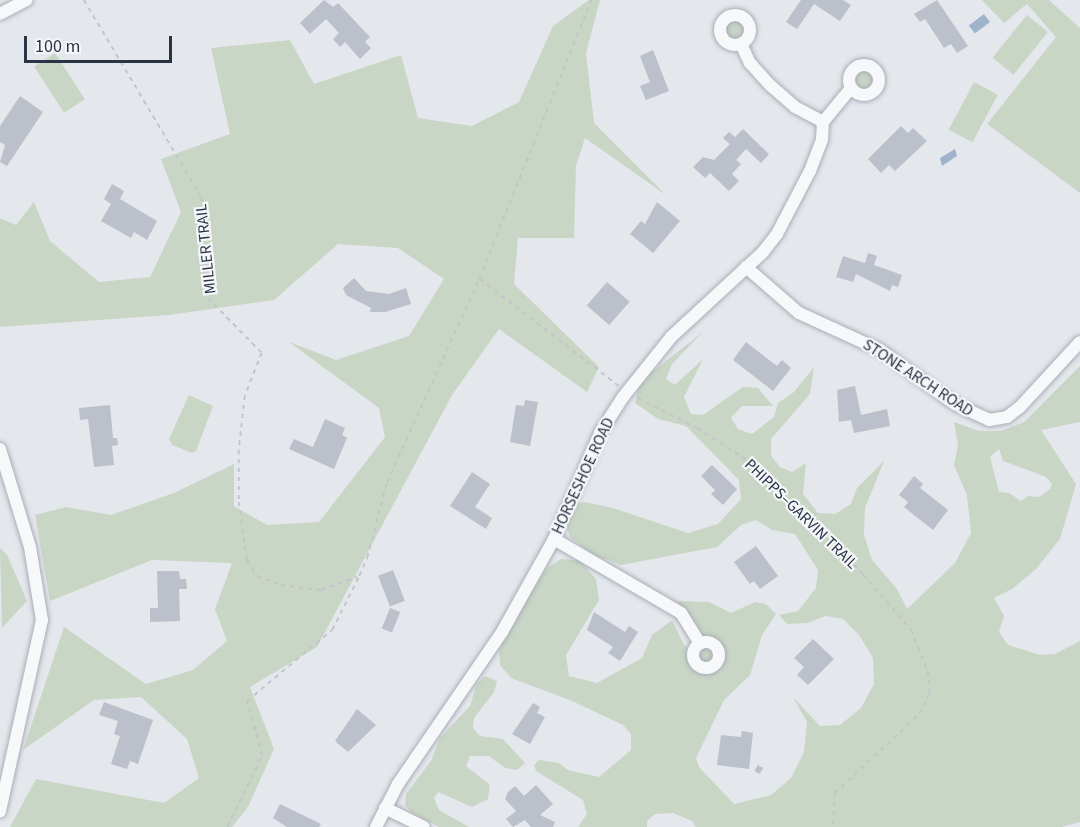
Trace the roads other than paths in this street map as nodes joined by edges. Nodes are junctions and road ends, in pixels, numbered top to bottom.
1 (26, 0) edge
2 (0, 14) edge
3 (741, 44) dead end
4 (851, 88) dead end
5 (824, 122) junction
6 (746, 267) junction
7 (1080, 342) edge
8 (0, 449) edge
9 (554, 539) junction
10 (700, 644) dead end
11 (385, 808) junction
12 (0, 811) edge
13 (376, 827) edge
14 (424, 827) edge

1 - 2 street
3 - 5 street
4 - 5 street, HORSESHOE ROAD
5 - 6 street, HORSESHOE ROAD
6 - 7 street, STONE ARCH ROAD
6 - 9 street, HORSESHOE ROAD
8 - 12 street
9 - 10 street
9 - 11 street, HORSESHOE ROAD
11 - 13 street, HORSESHOE ROAD
11 - 14 street

